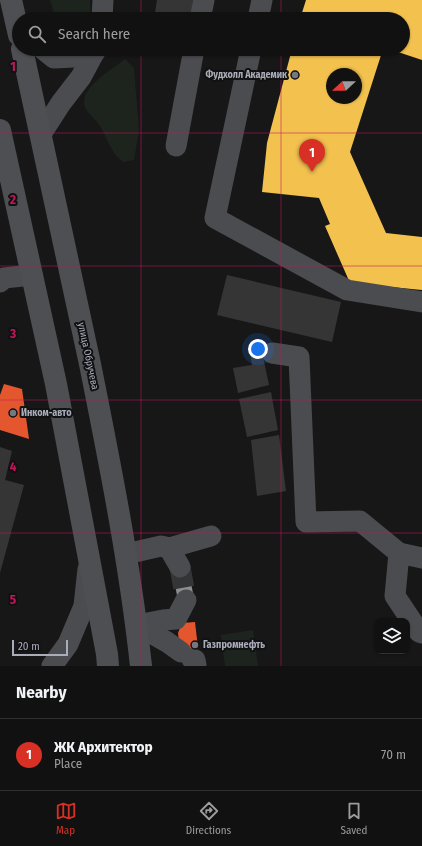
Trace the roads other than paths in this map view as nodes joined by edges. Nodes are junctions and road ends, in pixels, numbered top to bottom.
1 (11, 0) edge
2 (103, 0) edge
3 (204, 0) edge
4 (262, 0) edge
5 (14, 12) edge
6 (102, 12) edge
7 (201, 12) edge
8 (259, 12) edge
9 (23, 56) edge
10 (52, 56) edge
11 (78, 56) edge
12 (93, 56) edge
13 (193, 56) edge
14 (250, 56) edge
15 (0, 130) edge
16 (41, 134) junction
17 (176, 146) dead end
18 (32, 275) junction
19 (1, 279) edge
20 (422, 302) edge
21 (272, 353) dead end
22 (211, 536) dead end
23 (169, 548) junction
24 (399, 553) junction
25 (126, 554) junction
26 (89, 558) junction
27 (422, 558) edge
28 (180, 567) tunnel mouth
29 (186, 600) tunnel mouth
30 (137, 626) junction
31 (422, 633) edge
32 (190, 658) dead end
33 (52, 666) edge
34 (108, 666) edge
35 (141, 666) edge

1 - 5 main road, улица Обручева
2 - 6 street
3 - 7 street
4 - 8 street
9 - 16 main road, улица Обручева
10 - 11 street
12 - 16 street
13 - 17 street
14 - 20 street
15 - 18 main road
16 - 25 main road, улица Обручева
18 - 19 street
18 - 26 main road
21 - 24 street
22 - 23 street
23 - 25 street
23 - 28 street
24 - 27 street
24 - 31 street
25 - 30 main road, улица Обручева
26 - 33 street
26 - 34 main road
29 - 30 street
30 - 32 street
30 - 35 main road, улица Обручева

